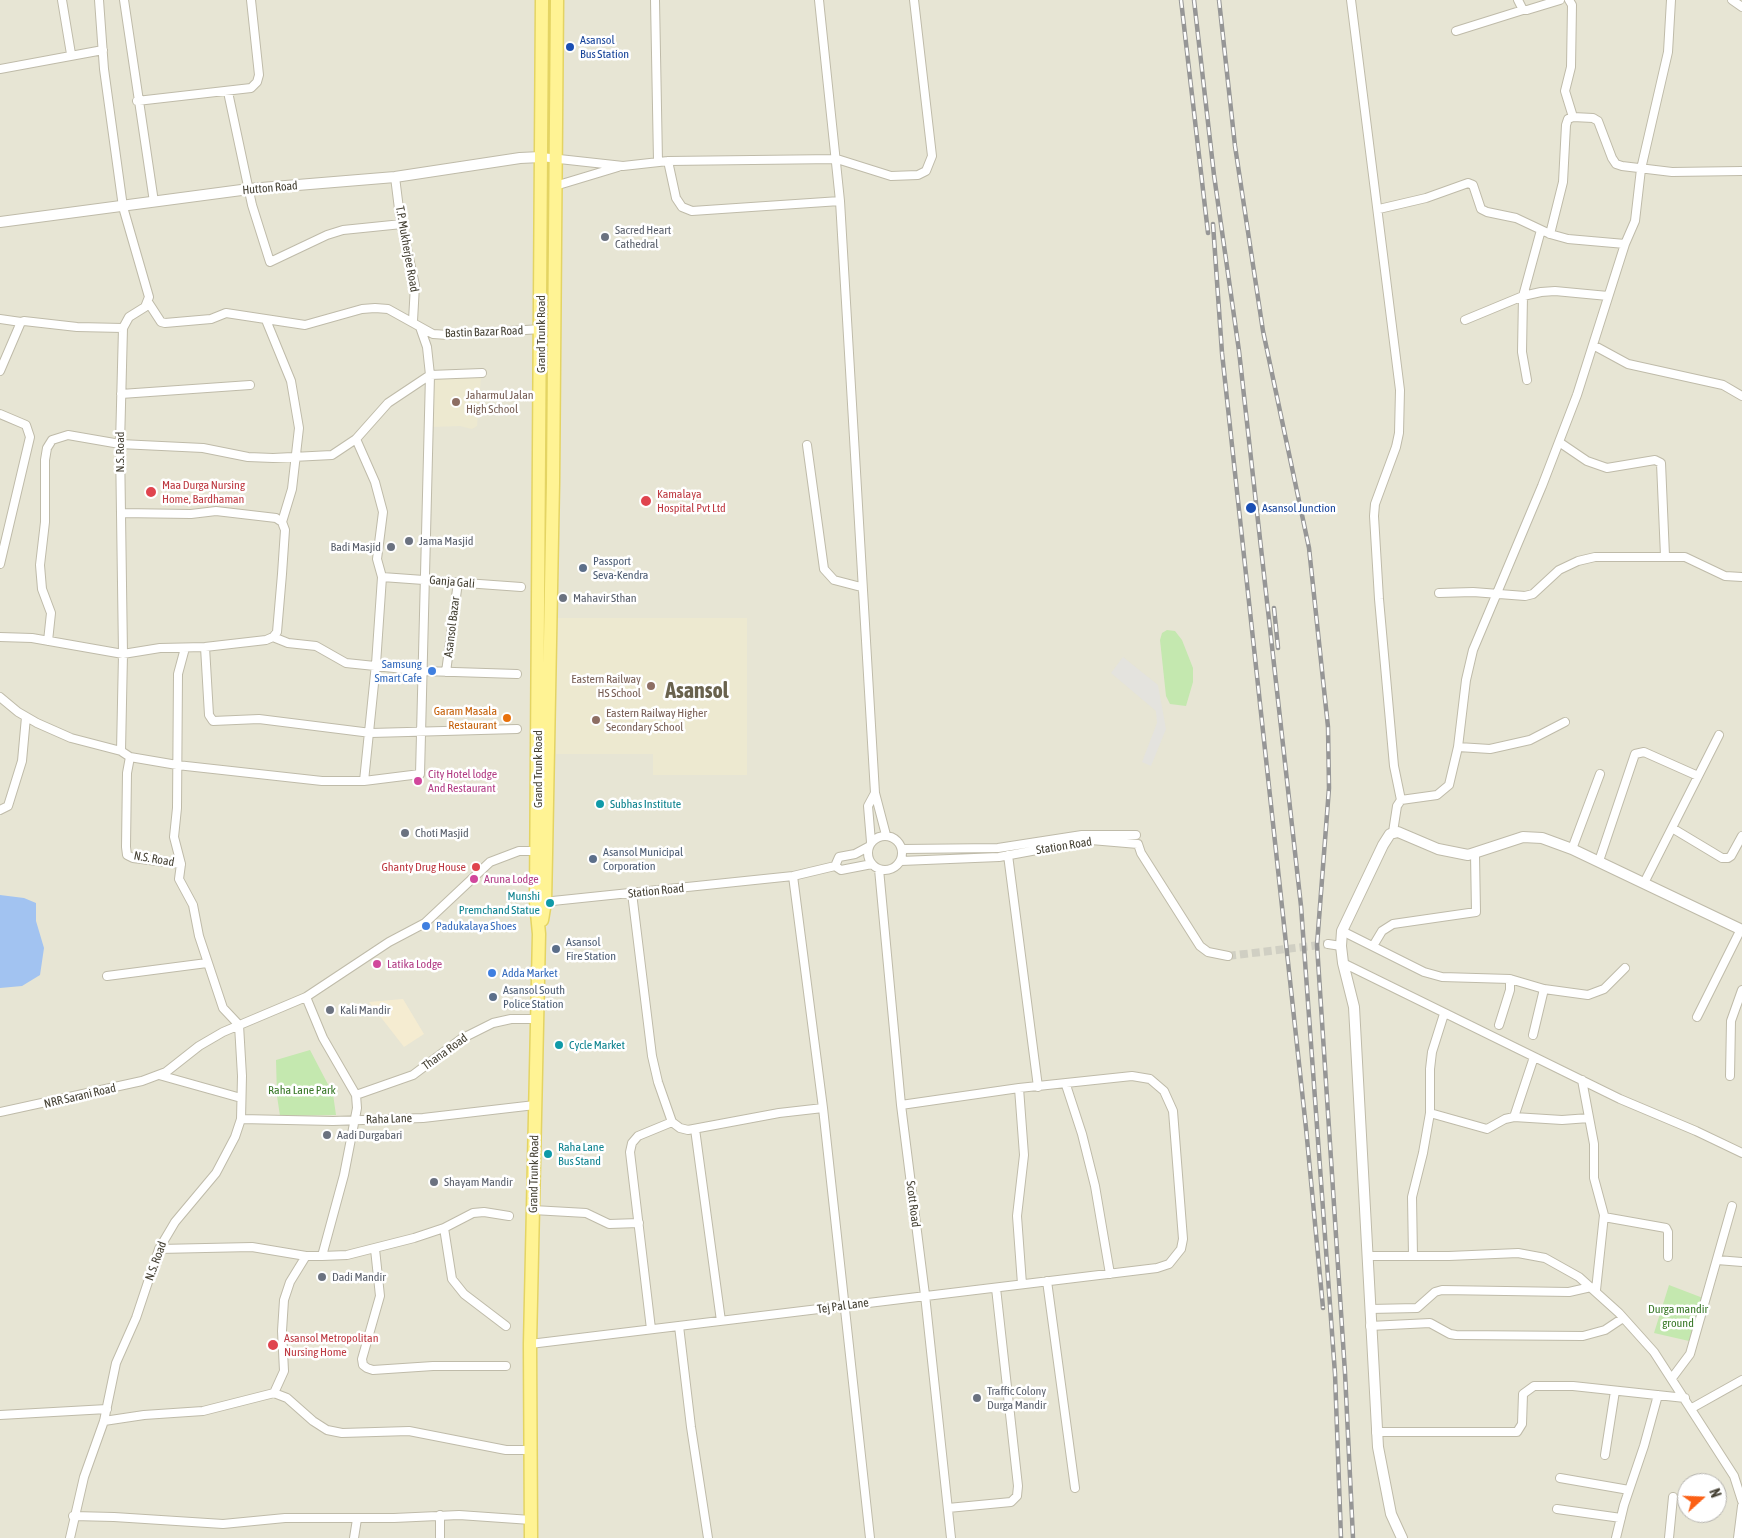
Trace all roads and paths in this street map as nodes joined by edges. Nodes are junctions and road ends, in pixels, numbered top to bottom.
1 (62, 0) edge
2 (98, 0) edge
3 (124, 0) edge
4 (251, 0) edge
5 (542, 0) edge
6 (557, 0) edge
7 (654, 0) edge
8 (819, 0) edge
9 (914, 0) edge
10 (1352, 0) edge
11 (1518, 0) edge
12 (1560, 0) edge
13 (1569, 0) edge
14 (1671, 0) edge
15 (1732, 0) edge
16 (1742, 7) edge
17 (1523, 10) junction
18 (1456, 31) dead end
19 (103, 50) junction
20 (71, 54) junction
21 (0, 69) edge
22 (228, 92) junction
23 (137, 100) junction
24 (1573, 117) junction
25 (541, 157) junction
26 (555, 159) junction
27 (837, 159) junction
28 (658, 161) junction
29 (668, 161) junction
30 (623, 166) junction
31 (1641, 169) junction
32 (1739, 170) edge
33 (395, 177) junction
34 (555, 186) junction
35 (249, 189) junction
36 (840, 201) junction
37 (154, 202) junction
38 (122, 207) junction
39 (1379, 210) junction
40 (0, 222) edge
41 (402, 224) junction
42 (1541, 230) junction
43 (1550, 234) junction
44 (1625, 244) junction
45 (1523, 296) junction
46 (1608, 296) junction
47 (148, 302) junction
48 (0, 319) edge
49 (266, 320) junction
50 (1465, 320) dead end
51 (413, 321) junction
52 (21, 322) junction
53 (123, 328) junction
54 (420, 328) junction
55 (541, 329) junction
56 (1593, 346) junction
57 (0, 371) edge
58 (482, 373) dead end
59 (430, 375) junction
60 (1527, 380) dead end
61 (250, 385) dead end
62 (122, 394) junction
63 (1742, 396) edge
64 (0, 414) edge
65 (356, 439) junction
66 (1559, 442) junction
67 (120, 444) junction
68 (806, 445) dead end
69 (294, 458) junction
70 (121, 513) junction
71 (282, 522) junction
72 (1665, 556) junction
73 (0, 564) edge
74 (382, 577) junction
75 (1742, 577) edge
76 (425, 580) junction
77 (458, 582) junction
78 (522, 587) dead end
79 (861, 587) junction
80 (1438, 593) dead end
81 (1497, 595) junction
82 (0, 637) edge
83 (273, 637) junction
84 (48, 641) junction
85 (205, 647) junction
86 (184, 648) junction
87 (122, 654) junction
88 (376, 664) junction
89 (423, 671) junction
90 (446, 672) junction
91 (516, 674) dead end
92 (0, 697) edge
93 (26, 717) junction
94 (1565, 722) dead end
95 (517, 729) dead end
96 (421, 732) junction
97 (371, 733) junction
98 (1719, 735) dead end
99 (1458, 748) junction
100 (121, 750) junction
101 (130, 757) junction
102 (177, 765) junction
103 (1600, 774) dead end
104 (1698, 776) junction
105 (364, 781) junction
106 (875, 793) junction
107 (1401, 800) junction
108 (0, 810) edge
109 (1672, 828) junction
110 (1393, 832) junction
111 (1136, 834) dead end
112 (886, 835) junction
113 (1742, 836) edge
114 (870, 845) junction
115 (902, 849) junction
116 (1572, 849) junction
117 (537, 851) junction
118 (1475, 854) junction
119 (1008, 855) junction
120 (901, 860) junction
121 (1599, 862) junction
122 (181, 864) junction
123 (872, 864) junction
124 (835, 866) junction
125 (879, 869) junction
126 (793, 876) junction
127 (1644, 883) junction
128 (632, 893) junction
129 (540, 902) junction
130 (1742, 930) edge
131 (1342, 931) junction
132 (1328, 944) tunnel mouth
133 (1341, 946) junction
134 (1373, 946) junction
135 (1228, 956) tunnel mouth
136 (208, 963) junction
137 (1343, 963) junction
138 (1625, 968) dead end
139 (107, 976) dead end
140 (1510, 979) junction
141 (1544, 989) junction
142 (1742, 990) edge
143 (306, 997) junction
144 (1444, 1014) junction
145 (1697, 1017) dead end
146 (535, 1019) junction
147 (238, 1025) junction
148 (1500, 1025) dead end
149 (1533, 1035) dead end
150 (1534, 1057) junction
151 (159, 1075) junction
152 (1730, 1076) dead end
153 (1582, 1080) junction
154 (1066, 1085) junction
155 (1038, 1087) junction
156 (1019, 1088) junction
157 (356, 1095) junction
158 (241, 1098) junction
159 (901, 1104) junction
160 (535, 1105) junction
161 (823, 1108) junction
162 (0, 1112) edge
163 (1430, 1113) junction
164 (1514, 1117) junction
165 (1589, 1118) junction
166 (241, 1119) junction
167 (355, 1120) junction
168 (672, 1122) junction
169 (694, 1129) junction
170 (1742, 1153) edge
171 (1732, 1206) dead end
172 (533, 1210) junction
173 (509, 1216) dead end
174 (1604, 1218) junction
175 (639, 1223) junction
176 (444, 1228) junction
177 (374, 1249) junction
178 (159, 1250) junction
179 (306, 1256) junction
180 (322, 1256) junction
181 (1369, 1256) junction
182 (1413, 1256) junction
183 (1668, 1257) dead end
184 (1717, 1260) junction
185 (1742, 1262) edge
186 (1110, 1274) junction
187 (1047, 1281) junction
188 (1022, 1284) junction
189 (996, 1288) junction
190 (1594, 1288) junction
191 (925, 1295) junction
192 (845, 1305) junction
193 (1370, 1309) junction
194 (1623, 1318) junction
195 (721, 1322) junction
196 (506, 1326) dead end
197 (679, 1326) junction
198 (1370, 1326) junction
199 (651, 1329) junction
200 (530, 1344) junction
201 (506, 1366) dead end
202 (1672, 1378) junction
203 (1742, 1380) edge
204 (1615, 1391) junction
205 (274, 1393) junction
206 (1658, 1395) junction
207 (1685, 1398) junction
208 (1692, 1408) junction
209 (107, 1409) junction
210 (0, 1415) edge
211 (104, 1422) junction
212 (1376, 1432) junction
213 (531, 1450) junction
214 (1605, 1456) dead end
215 (1560, 1478) dead end
216 (1076, 1488) dead end
217 (1629, 1490) junction
218 (1673, 1497) dead end
219 (1742, 1501) edge
220 (1742, 1506) edge
221 (948, 1508) junction
222 (1557, 1508) dead end
223 (440, 1515) junction
224 (74, 1516) junction
225 (1621, 1518) junction
226 (357, 1519) junction
227 (531, 1520) junction
228 (70, 1538) edge
229 (354, 1538) edge
230 (440, 1538) edge
231 (531, 1538) edge
232 (708, 1538) edge
233 (870, 1538) edge
234 (951, 1538) edge
235 (1402, 1538) edge
236 (1616, 1538) edge
237 (1669, 1538) edge
238 (1738, 1538) edge

1 - 20 street
2 - 19 street
3 - 23 street
4 - 22 street
5 - 25 main road, Grand Trunk Road
6 - 26 main road
7 - 28 street
8 - 27 street
9 - 27 street
10 - 39 street
11 - 17 street
12 - 17 street
13 - 24 street
14 - 31 street
15 - 16 street
17 - 18 street
19 - 20 street
19 - 38 street
20 - 21 street
22 - 23 street
22 - 35 street
23 - 37 street
24 - 31 street
24 - 43 street
25 - 26 street
25 - 33 street, Hutton Road
25 - 55 main road, Grand Trunk Road
26 - 30 street
26 - 34 main road
27 - 29 street
27 - 36 street
28 - 29 street
28 - 30 street
29 - 36 street
30 - 34 street
31 - 32 street
31 - 44 street
33 - 35 street, Hutton Road
33 - 41 street, T.P. Mukherjee Road
34 - 129 main road
35 - 37 street, Hutton Road
35 - 41 street
36 - 79 street
37 - 38 street, Hutton Road
38 - 40 street, Hutton Road
38 - 47 street
39 - 42 street
39 - 107 street
41 - 51 street, T.P. Mukherjee Road
42 - 43 street
42 - 45 street
43 - 44 street
44 - 46 street
45 - 46 street
45 - 50 street
45 - 60 street
46 - 56 street
47 - 49 street, Bastin Bazar Road
47 - 53 street
48 - 52 street
49 - 51 street, Bastin Bazar Road
49 - 69 street
51 - 54 street, Bastin Bazar Road
52 - 53 street
52 - 57 street
53 - 62 street, N.S. Road
54 - 55 street, Bastin Bazar Road
54 - 59 street
55 - 117 main road, Grand Trunk Road
56 - 63 street
56 - 66 street
58 - 59 street
59 - 65 street
59 - 76 street
61 - 62 street
62 - 67 street, N.S. Road
64 - 73 street
65 - 69 street
65 - 74 street
66 - 72 street
66 - 81 street
67 - 69 street
67 - 70 street, N.S. Road
67 - 84 street
68 - 79 street
69 - 71 street
70 - 71 street
70 - 87 street, N.S. Road
71 - 83 street
72 - 75 street
72 - 81 street
74 - 76 street, Ganja Gali
74 - 88 street
76 - 77 street, Ganja Gali
76 - 89 street
77 - 78 street, Ganja Gali
77 - 90 street, Asansol Bazar
79 - 106 street
80 - 81 street
81 - 99 street
82 - 84 street
83 - 85 street
83 - 88 street
84 - 87 street
85 - 86 street
85 - 97 street
86 - 87 street
86 - 102 street
87 - 100 street, N.S. Road
88 - 89 street
88 - 97 street
89 - 90 street
89 - 96 street
90 - 91 street
92 - 93 street
93 - 100 street
93 - 108 street
94 - 99 street
95 - 96 street
96 - 97 street
96 - 105 street
97 - 105 street
98 - 104 street
99 - 107 street
100 - 101 street
101 - 102 street
101 - 122 street, N.S. Road
102 - 105 street
102 - 122 street
103 - 116 street
104 - 109 street
104 - 121 street
106 - 112 street
106 - 114 street
107 - 110 street
109 - 113 street
109 - 127 street
110 - 118 street
110 - 131 street
111 - 115 street, Station Road
112 - 114 street
112 - 115 street
114 - 123 street
114 - 124 street, Station Road
115 - 120 street
116 - 118 street
116 - 121 street
117 - 129 main road, Grand Trunk Road
117 - 143 street, NRR Sarani Road
118 - 134 street
119 - 120 street, Station Road
119 - 135 street, Station Road
119 - 155 street
120 - 125 street
121 - 127 street
122 - 136 street, N.S. Road
123 - 124 street, Station Road
123 - 125 street
124 - 126 street, Station Road
125 - 159 street, Scott Road
126 - 128 street, Station Road
126 - 161 street
127 - 130 street
128 - 129 street, Station Road
128 - 168 street
129 - 146 main road, Grand Trunk Road
130 - 145 street
131 - 133 street
131 - 134 street
132 - 133 street
133 - 137 street
134 - 140 street
136 - 139 street
136 - 147 street, N.S. Road
137 - 144 street
137 - 181 street
138 - 141 street
140 - 141 street
140 - 148 street
141 - 149 street
142 - 152 street
143 - 147 street, NRR Sarani Road
143 - 157 street
144 - 150 street
144 - 163 street
146 - 157 street, Thana Road
146 - 160 main road, Grand Trunk Road
147 - 151 street, NRR Sarani Road
147 - 158 street, N.S. Road
150 - 153 street
150 - 164 street
151 - 158 street
151 - 162 street, NRR Sarani Road
153 - 165 street
153 - 170 street
154 - 155 street
154 - 186 street
154 - 186 street, Tej Pal Lane
155 - 156 street
156 - 159 street
156 - 188 street
157 - 167 street
158 - 166 street, N.S. Road
159 - 191 street, Scott Road
160 - 167 street, Raha Lane
160 - 172 main road, Grand Trunk Road
161 - 169 street
161 - 192 street
163 - 164 street
163 - 182 street
164 - 165 street
165 - 174 street
166 - 167 street, Raha Lane
166 - 178 street, N.S. Road
167 - 180 street
168 - 169 street
168 - 175 street
169 - 195 street
171 - 184 street
172 - 175 street
172 - 200 main road, Grand Trunk Road
173 - 176 street
174 - 183 street
174 - 190 street
175 - 199 street
176 - 177 street
176 - 196 street
177 - 180 street
177 - 201 street
178 - 179 street
178 - 209 street, N.S. Road
179 - 180 street
179 - 205 street
181 - 182 street
181 - 193 street
182 - 190 street
184 - 185 street
184 - 202 street
186 - 187 street, Tej Pal Lane
187 - 188 street, Tej Pal Lane
187 - 216 street
188 - 189 street, Tej Pal Lane
189 - 191 street, Tej Pal Lane
189 - 221 street
190 - 193 street
190 - 194 street
191 - 192 street, Tej Pal Lane
191 - 221 street, Scott Road
192 - 195 street, Tej Pal Lane
192 - 233 street
193 - 198 street
194 - 198 street
194 - 202 street
195 - 197 street, Tej Pal Lane
197 - 199 street, Tej Pal Lane
197 - 232 street
198 - 212 street
199 - 200 street, Tej Pal Lane
200 - 213 main road, Grand Trunk Road
202 - 207 street
203 - 208 street
204 - 206 street
204 - 212 street
204 - 214 street
205 - 211 street
205 - 213 street
206 - 207 street
206 - 217 street
207 - 208 street
208 - 219 street
209 - 210 street
209 - 211 street, N.S. Road
211 - 224 street, N.S. Road
212 - 235 street
213 - 227 main road, Grand Trunk Road
215 - 217 street
217 - 225 street
218 - 237 street
220 - 238 street
221 - 234 street, Scott Road
222 - 225 street
223 - 226 street
223 - 227 street
223 - 230 street
224 - 226 street
224 - 228 street, N.S. Road
225 - 236 street
226 - 229 street
227 - 231 main road, Grand Trunk Road

